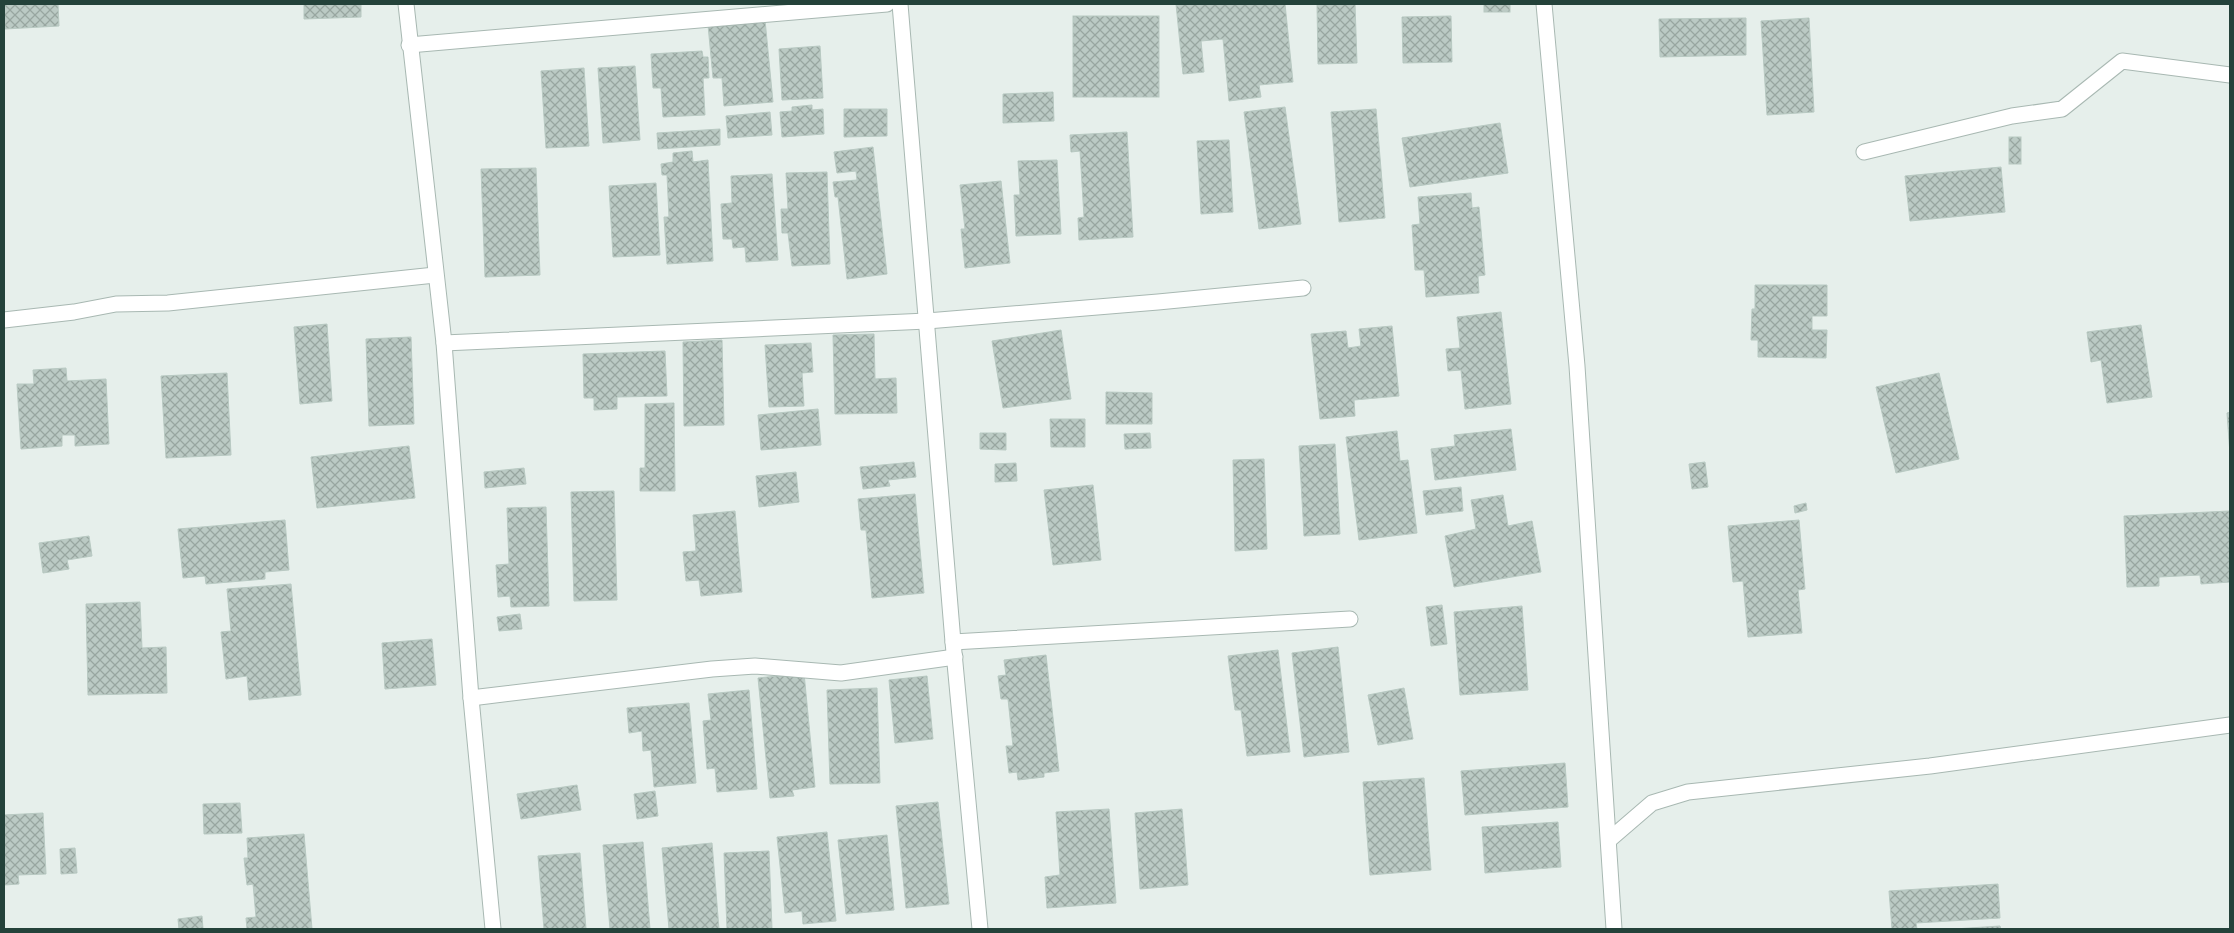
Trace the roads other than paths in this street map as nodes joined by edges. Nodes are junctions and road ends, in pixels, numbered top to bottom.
1 (406, 4) edge
2 (887, 4) edge
3 (900, 4) edge
4 (1544, 4) edge
5 (409, 45) junction
6 (2230, 75) edge
7 (1864, 152) dead end
8 (436, 275) junction
9 (1303, 288) dead end
10 (4, 320) edge
11 (927, 321) junction
12 (444, 343) junction
13 (1350, 619) dead end
14 (953, 642) junction
15 (954, 657) junction
16 (471, 698) junction
17 (2230, 725) edge
18 (1609, 840) junction
19 (493, 929) edge
20 (980, 929) edge
21 (1614, 929) edge

1 - 5 street
2 - 5 street
3 - 11 street
4 - 18 street
5 - 8 street
6 - 7 street
8 - 10 street
8 - 12 street
9 - 11 street
11 - 12 street
11 - 14 street
12 - 16 street
13 - 14 street
14 - 15 street
15 - 16 street
15 - 20 street
16 - 19 street
17 - 18 street
18 - 21 street

